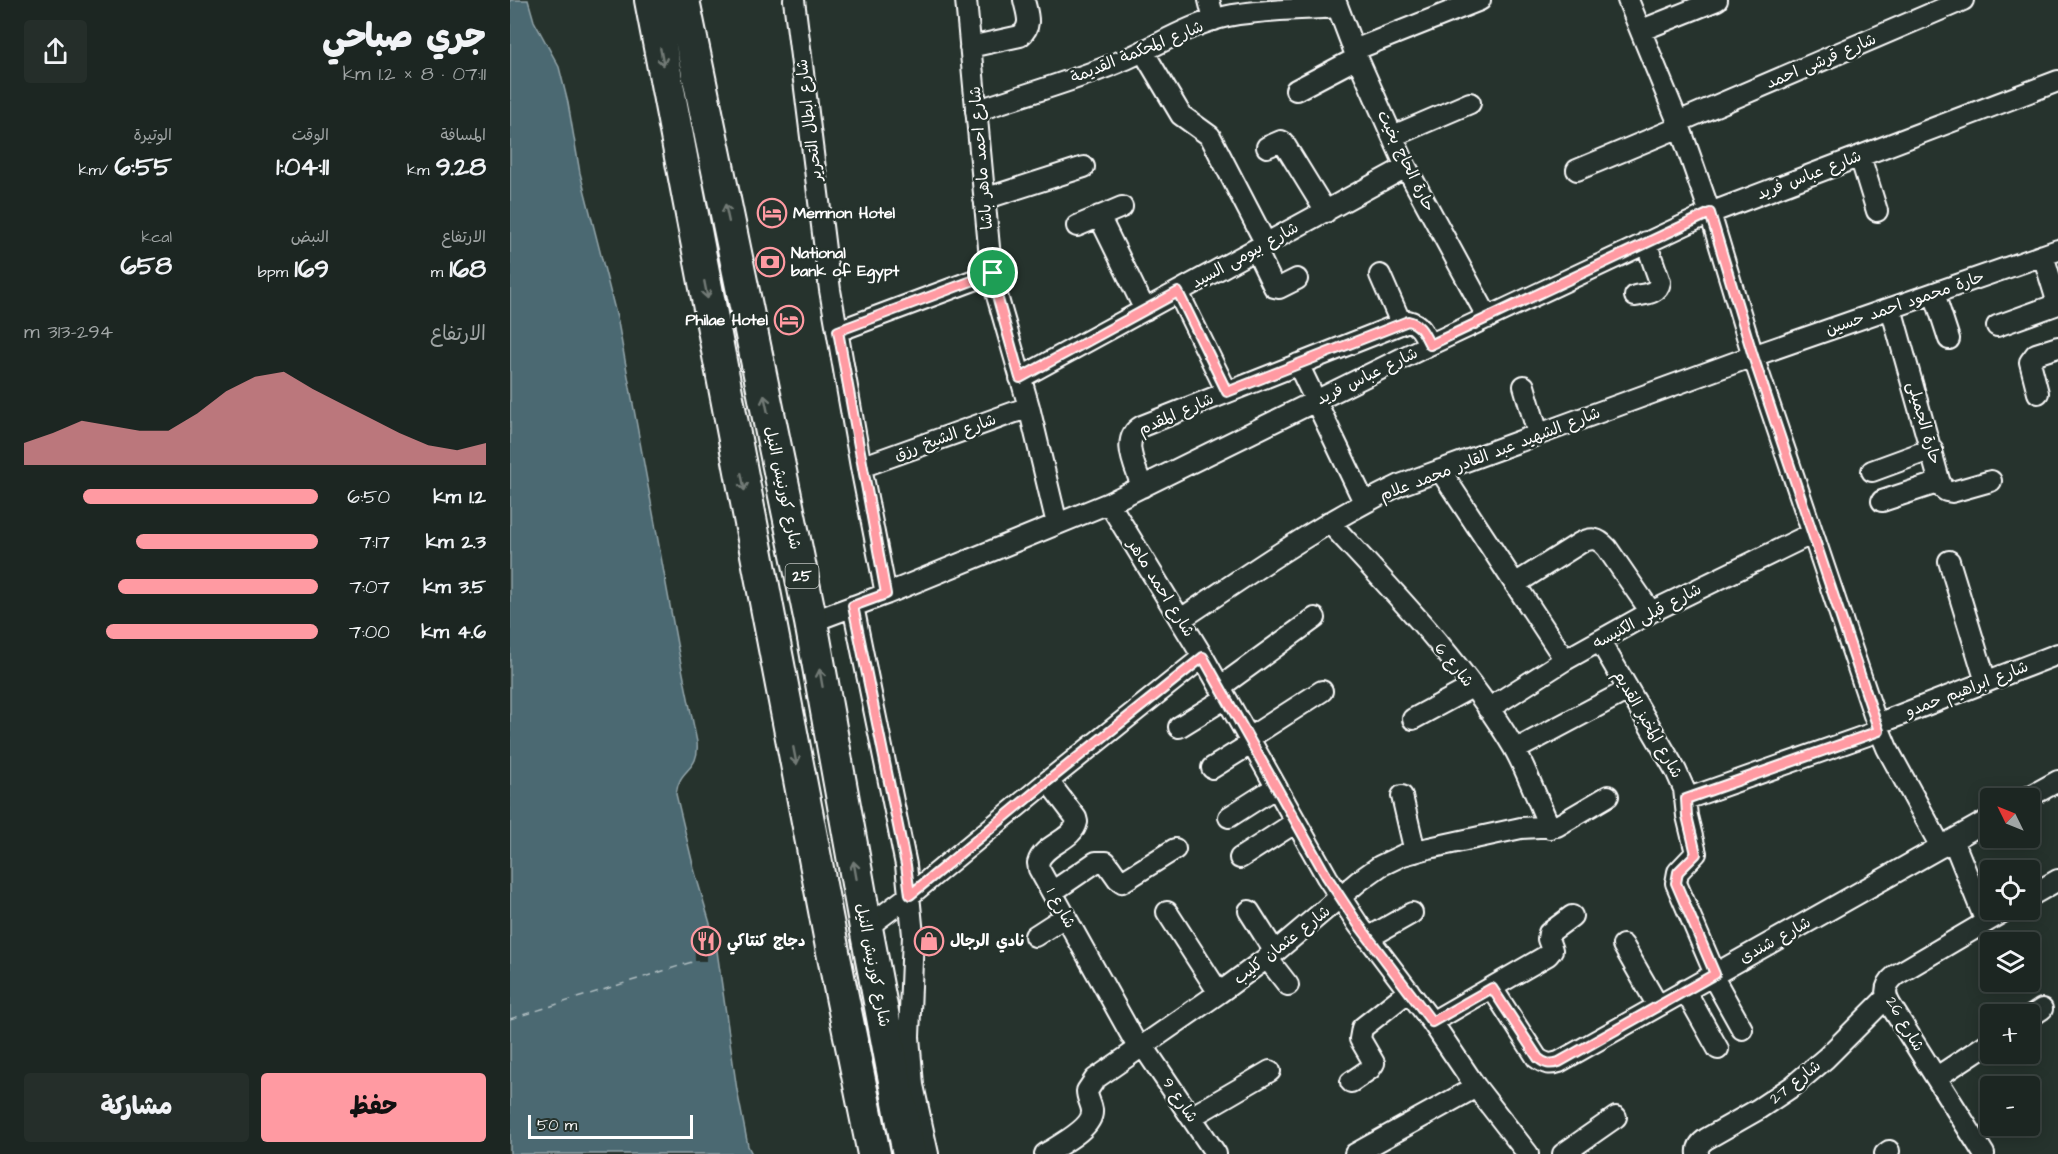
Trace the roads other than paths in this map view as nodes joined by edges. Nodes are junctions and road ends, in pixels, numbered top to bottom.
1 (651, 0) edge
2 (683, 0) edge
3 (794, 0) edge
4 (966, 0) edge
5 (1024, 0) edge
6 (1209, 0) edge
7 (1480, 0) edge
8 (1628, 0) edge
9 (1717, 0) edge
10 (1963, 0) edge
11 (1336, 3) edge
12 (1258, 6) edge
13 (1214, 20) junction
14 (1642, 30) junction
15 (970, 47) junction
16 (1143, 51) junction
17 (1356, 54) junction
18 (2058, 81) edge
19 (1296, 90) dead end
20 (1470, 103) dead end
21 (976, 111) junction
22 (1679, 124) junction
23 (1393, 136) junction
24 (1267, 147) dead end
25 (1860, 156) junction
26 (1084, 167) dead end
27 (1406, 167) junction
28 (1577, 170) dead end
29 (984, 199) junction
30 (1122, 207) dead end
31 (1877, 211) dead end
32 (1326, 212) junction
33 (1710, 213) junction
34 (1099, 216) junction
35 (1077, 226) dead end
36 (1646, 242) junction
37 (1261, 247) junction
38 (2051, 253) edge
39 (993, 273) junction
40 (1380, 275) dead end
41 (1297, 279) dead end
42 (1178, 292) junction
43 (1934, 293) junction
44 (1635, 296) dead end
45 (2058, 304) edge
46 (1891, 308) junction
47 (1145, 310) junction
48 (1488, 318) junction
49 (1401, 323) junction
50 (1997, 326) dead end
51 (838, 331) junction
52 (1949, 339) dead end
53 (1430, 345) junction
54 (2058, 347) edge
55 (1753, 356) junction
56 (1298, 364) junction
57 (1020, 378) junction
58 (1524, 386) dead end
59 (1227, 392) junction
60 (2038, 393) dead end
61 (1316, 401) junction
62 (1029, 407) junction
63 (1538, 434) junction
64 (1932, 449) junction
65 (861, 467) junction
66 (1440, 470) junction
67 (1872, 471) dead end
68 (1991, 481) dead end
69 (1940, 482) junction
70 (1142, 487) junction
71 (1882, 501) dead end
72 (1364, 502) junction
73 (1109, 503) junction
74 (1329, 522) junction
75 (1057, 524) junction
76 (1811, 534) junction
77 (1949, 561) dead end
78 (1515, 584) junction
79 (886, 594) junction
80 (853, 606) junction
81 (1651, 612) junction
82 (1314, 618) dead end
83 (1180, 619) junction
84 (811, 622) junction
85 (1600, 641) junction
86 (2058, 654) edge
87 (1203, 657) junction
88 (1565, 660) junction
89 (1986, 682) junction
90 (1472, 687) junction
91 (1628, 690) junction
92 (1322, 692) dead end
93 (1223, 693) junction
94 (1488, 709) junction
95 (1413, 719) dead end
96 (1179, 727) dead end
97 (1878, 728) junction
98 (1250, 741) junction
99 (1515, 750) junction
100 (1212, 768) dead end
101 (1048, 781) junction
102 (2058, 781) edge
103 (1276, 787) junction
104 (2040, 791) edge
105 (1402, 796) dead end
106 (1608, 796) dead end
107 (1686, 799) junction
108 (1228, 817) dead end
109 (1296, 822) junction
110 (1980, 825) edge
111 (1550, 828) junction
112 (1947, 844) junction
113 (1175, 849) dead end
114 (1415, 852) junction
115 (1240, 858) dead end
116 (2058, 880) edge
117 (2040, 890) edge
118 (1052, 892) junction
119 (910, 895) junction
120 (1341, 898) junction
121 (1249, 911) dead end
122 (1167, 912) dead end
123 (1412, 913) dead end
124 (1065, 916) junction
125 (1572, 916) dead end
126 (1989, 920) edge
127 (1986, 922) junction
128 (866, 928) junction
129 (1035, 936) dead end
130 (1368, 938) junction
131 (1623, 945) dead end
132 (1271, 955) junction
133 (1713, 974) junction
134 (1288, 986) dead end
135 (1492, 988) junction
136 (1685, 990) junction
137 (1408, 991) junction
138 (1220, 993) junction
139 (1886, 998) junction
140 (1658, 1006) junction
141 (1432, 1022) junction
142 (1742, 1029) dead end
143 (1141, 1047) junction
144 (1718, 1049) dead end
145 (1980, 1049) edge
146 (1270, 1071) dead end
147 (1937, 1077) junction
148 (1351, 1082) dead end
149 (1476, 1087) junction
150 (1616, 1117) dead end
151 (1191, 1118) junction
152 (1520, 1152) edge
153 (874, 1154) edge
154 (909, 1154) edge
155 (928, 1154) edge
156 (1045, 1154) edge
157 (1216, 1154) edge
158 (1355, 1154) edge
159 (1563, 1154) edge
160 (1698, 1154) edge
161 (1984, 1154) edge

1 -> 153 main road, 25
84 -> 2 main road, شارع كورنيش النيل / 25
3 - 51 street, شارع ابطال التحرير
4 - 15 street, شارع احمد ماهر باشا
5 - 15 street
6 - 13 street
7 - 17 street
8 - 14 street
9 - 14 street
10 - 22 street, شارع قرشى احمد
11 - 12 street, شارع المحكمة القديمة
11 - 17 street, حارة الحاج بخيت
12 - 13 street, شارع المحكمة القديمة
13 - 16 street, شارع المحكمة القديمة
14 - 22 street
15 - 21 street, شارع احمد ماهر باشا
16 - 21 street, شارع المحكمة القديمة
16 - 37 street
17 - 19 street
17 - 23 street, حارة الحاج بخيت
18 - 25 street, شارع عباس فريد
20 - 23 street
21 - 29 street, شارع احمد ماهر باشا
22 - 28 street, شارع قرشى احمد
22 - 33 street
23 - 27 street, حارة الحاج بخيت
24 - 32 street
25 - 31 street
25 - 33 street, شارع عباس فريد
26 - 29 street
27 - 32 street, شارع بيومى السيد
27 - 48 street, حارة الحاج بخيت
29 - 39 street, شارع احمد ماهر باشا
30 - 34 street
32 - 37 street, شارع بيومى السيد
33 - 36 street, شارع عباس فريد
33 - 55 street
34 - 35 street
34 - 47 street
36 - 44 street
36 - 48 street, شارع عباس فريد
37 - 41 street
37 - 42 street, شارع بيومى السيد
38 - 43 street, حارة محمود احمد حسين
38 - 45 street
39 - 51 street
39 - 57 street, شارع احمد ماهر باشا
40 - 49 street
42 - 47 street, شارع بيومى السيد
42 - 59 street
43 - 46 street, حارة محمود احمد حسين
43 - 52 street
45 - 50 street
46 - 55 street, حارة محمود احمد حسين
46 - 64 street, حارة الجميلى
47 - 57 street, شارع بيومى السيد
48 - 53 street, شارع عباس فريد
49 - 53 street
49 - 56 street, شارع المقدم
51 - 65 street, شارع ابطال التحرير
53 - 61 street, شارع عباس فريد
54 - 60 street
55 - 63 street, شارع الشهيد عبد القادر محمد علام
55 - 76 street
56 - 59 street, شارع المقدم
56 - 61 street
57 - 62 street, شارع احمد ماهر باشا
58 - 63 street
59 - 70 street, شارع المقدم
61 - 70 street, شارع عباس فريد
61 - 72 street
62 - 65 street, شارع الشيخ رزق
62 - 75 street, شارع احمد ماهر باشا
63 - 66 street, شارع الشهيد عبد القادر محمد علام
64 - 67 street
64 - 69 street, حارة الجميلى
65 - 79 street, شارع ابطال التحرير
66 - 72 street, شارع الشهيد عبد القادر محمد علام
66 - 78 street
68 - 69 street, حارة الجميلى
69 - 71 street
70 - 73 street, شارع عباس فريد
72 - 74 street, شارع الشهيد عبد القادر محمد علام
73 - 75 street, شارع عباس فريد
73 - 83 street, شارع احمد ماهر
74 - 83 street, شارع الشهيد عبد القادر محمد علام
74 - 90 street, شارع 6
75 - 79 street, شارع عباس فريد
76 - 81 street, شارع قبلى الكنيسه
76 - 97 street
77 - 89 street
78 - 81 street
78 - 88 street
79 - 80 street, شارع عباس فريد
80 - 84 street, شارع عباس فريد
80 - 119 street
81 - 85 street, شارع قبلى الكنيسه
82 - 93 street
83 - 87 street, شارع احمد ماهر
128 -> 84 main road, شارع كورنيش النيل / 25
85 - 88 street, شارع قبلى الكنيسه
85 - 91 street, شارع المخبز القديم
86 - 89 street, شارع ابراهيم حمدو
87 - 93 street, شارع احمد ماهر
87 - 101 street
88 - 94 street, شارع قبلى الكنيسه
89 - 97 street, شارع ابراهيم حمدو
90 - 94 street, شارع 6
90 - 95 street
91 - 99 street
91 - 107 street, شارع المخبز القديم
92 - 98 street
93 - 96 street
93 - 98 street, شارع احمد ماهر
94 - 99 street, شارع 6
97 - 107 street, شارع ابراهيم حمدو
97 - 112 street
98 - 100 street
98 - 103 street, شارع احمد ماهر
99 - 111 street, شارع 6
101 - 118 street, شارع 1
101 - 119 street
102 - 104 street
103 - 108 street
103 - 109 street, شارع احمد ماهر
105 - 114 street
106 - 111 street, شارع عثمان كليب
107 - 133 street, شارع المخبز القديم
109 - 115 street
109 - 120 street, شارع احمد ماهر
110 - 112 street, شارع شندى
111 - 114 street, شارع عثمان كليب
112 - 127 street
112 - 133 street, شارع شندى
113 - 118 street
114 - 120 street, شارع عثمان كليب
116 - 117 street
118 - 124 street, شارع 1
119 - 128 street
119 - 155 street
120 - 130 street, شارع احمد ماهر
120 - 132 street, شارع عثمان كليب
121 - 132 street
122 - 138 street
123 - 130 street
124 - 129 street
124 - 143 street, شارع 1
125 - 135 street
126 - 127 street, شارع 26
127 - 139 street, شارع 26
128 - 154 main road, شارع كورنيش النيل / 25
130 - 137 street, شارع احمد ماهر
131 - 140 street
132 - 134 street
132 - 138 street, شارع عثمان كليب
133 - 136 street, شارع شندى
133 - 142 street
135 - 140 street, شارع شندى
135 - 141 street
136 - 140 street, شارع شندى
136 - 144 street
137 - 141 street, شارع احمد ماهر
137 - 148 street
138 - 143 street, شارع عثمان كليب
139 - 147 street, شارع 26
139 - 160 street, شارع 27
141 - 149 street, شارع احمد ماهر
143 - 151 street, شارع 9
143 - 156 street, شارع عثمان كليب
145 - 147 street
146 - 151 street
147 - 161 street, شارع 26
149 - 152 street, شارع احمد ماهر
149 - 158 street
150 - 159 street
151 - 157 street, شارع 9

